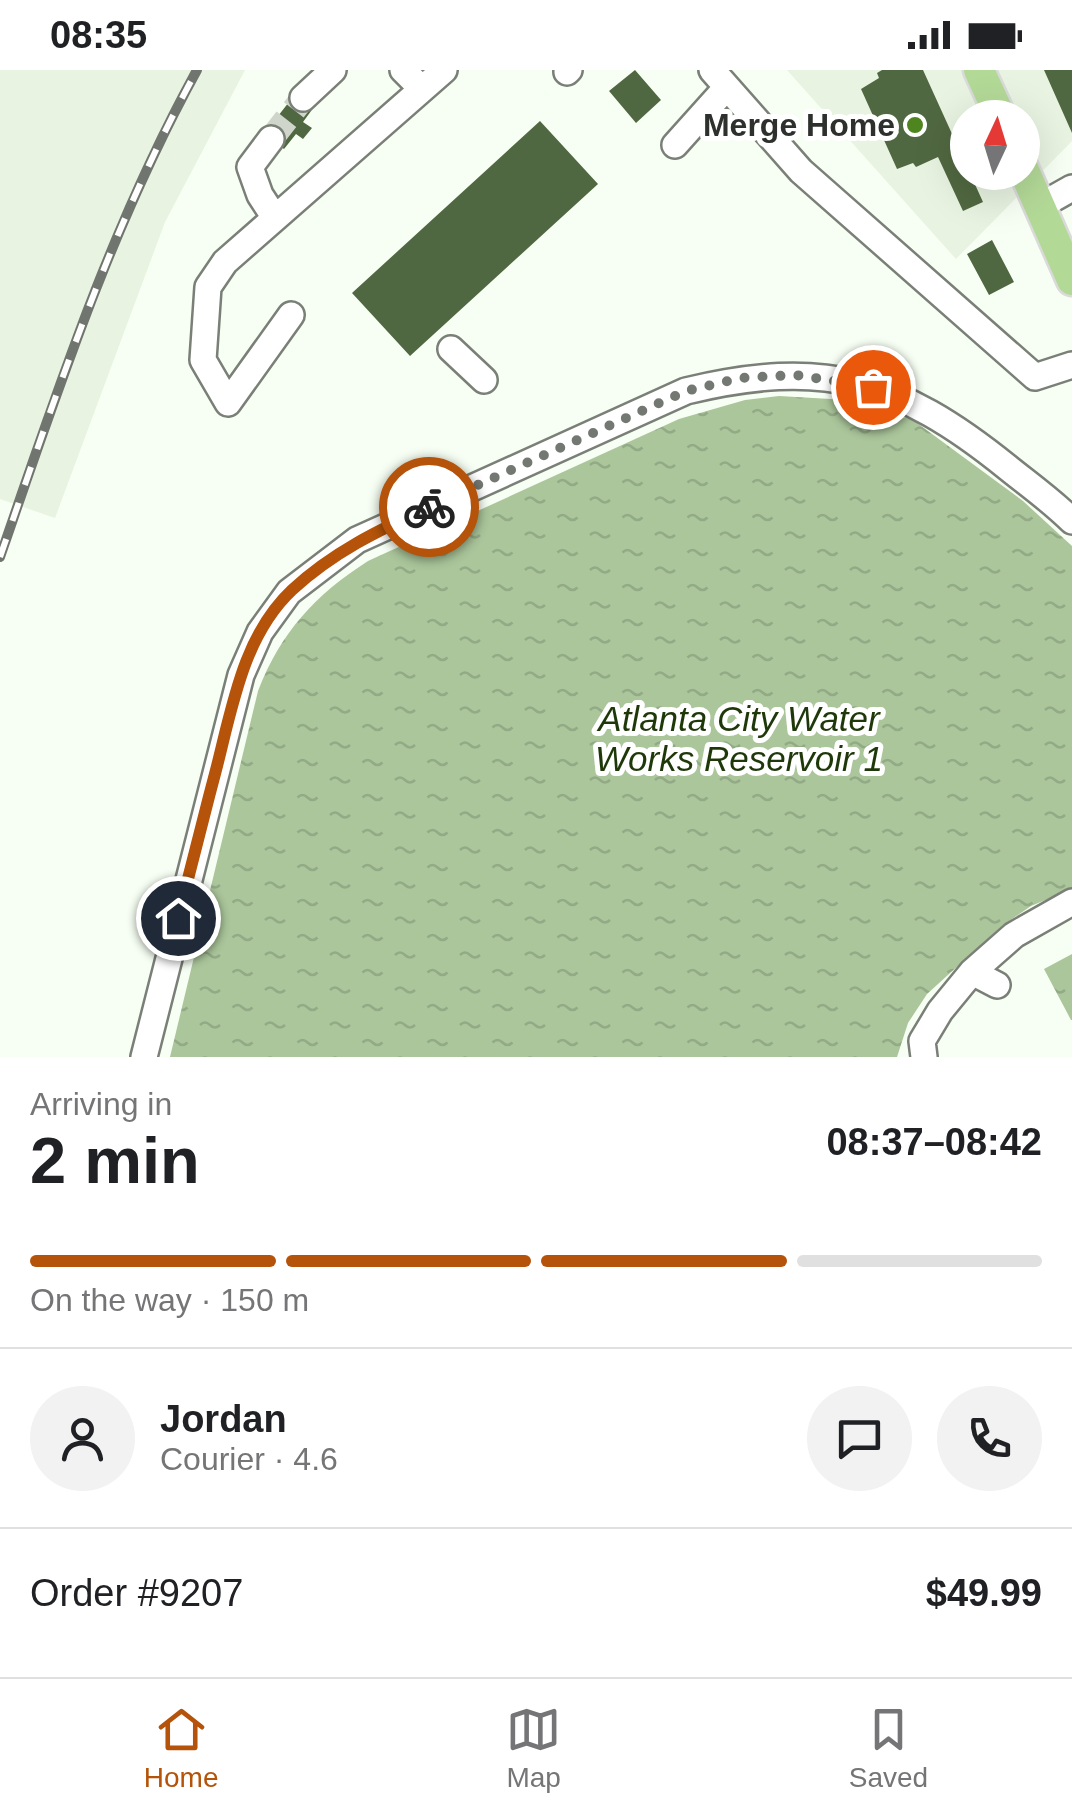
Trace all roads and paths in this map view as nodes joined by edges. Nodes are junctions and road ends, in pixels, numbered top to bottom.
1 (333, 70) edge
2 (403, 70) edge
3 (444, 70) edge
4 (980, 70) edge
5 (719, 78) edge
6 (422, 89) junction
7 (303, 98) tunnel mouth
8 (993, 100) edge
9 (271, 139) tunnel mouth
10 (675, 145) dead end
11 (1072, 188) edge
12 (1033, 190) edge
13 (1040, 206) junction
14 (275, 218) junction
15 (1072, 280) edge
16 (291, 315) dead end
17 (451, 350) dead end
18 (1072, 365) edge
19 (484, 380) dead end
20 (1072, 521) edge
21 (1072, 902) edge
22 (972, 972) junction
23 (996, 985) dead end
24 (144, 1057) edge
25 (924, 1057) edge

1 - 7 street
2 - 6 street
3 - 6 street
4 - 8 main road
5 - 10 street
5 - 18 street
6 - 14 street
9 - 14 street
11 - 13 street
12 - 13 main road
13 - 15 main road
14 - 16 street
17 - 19 street
20 - 24 street
21 - 22 street
22 - 23 street
22 - 25 street

